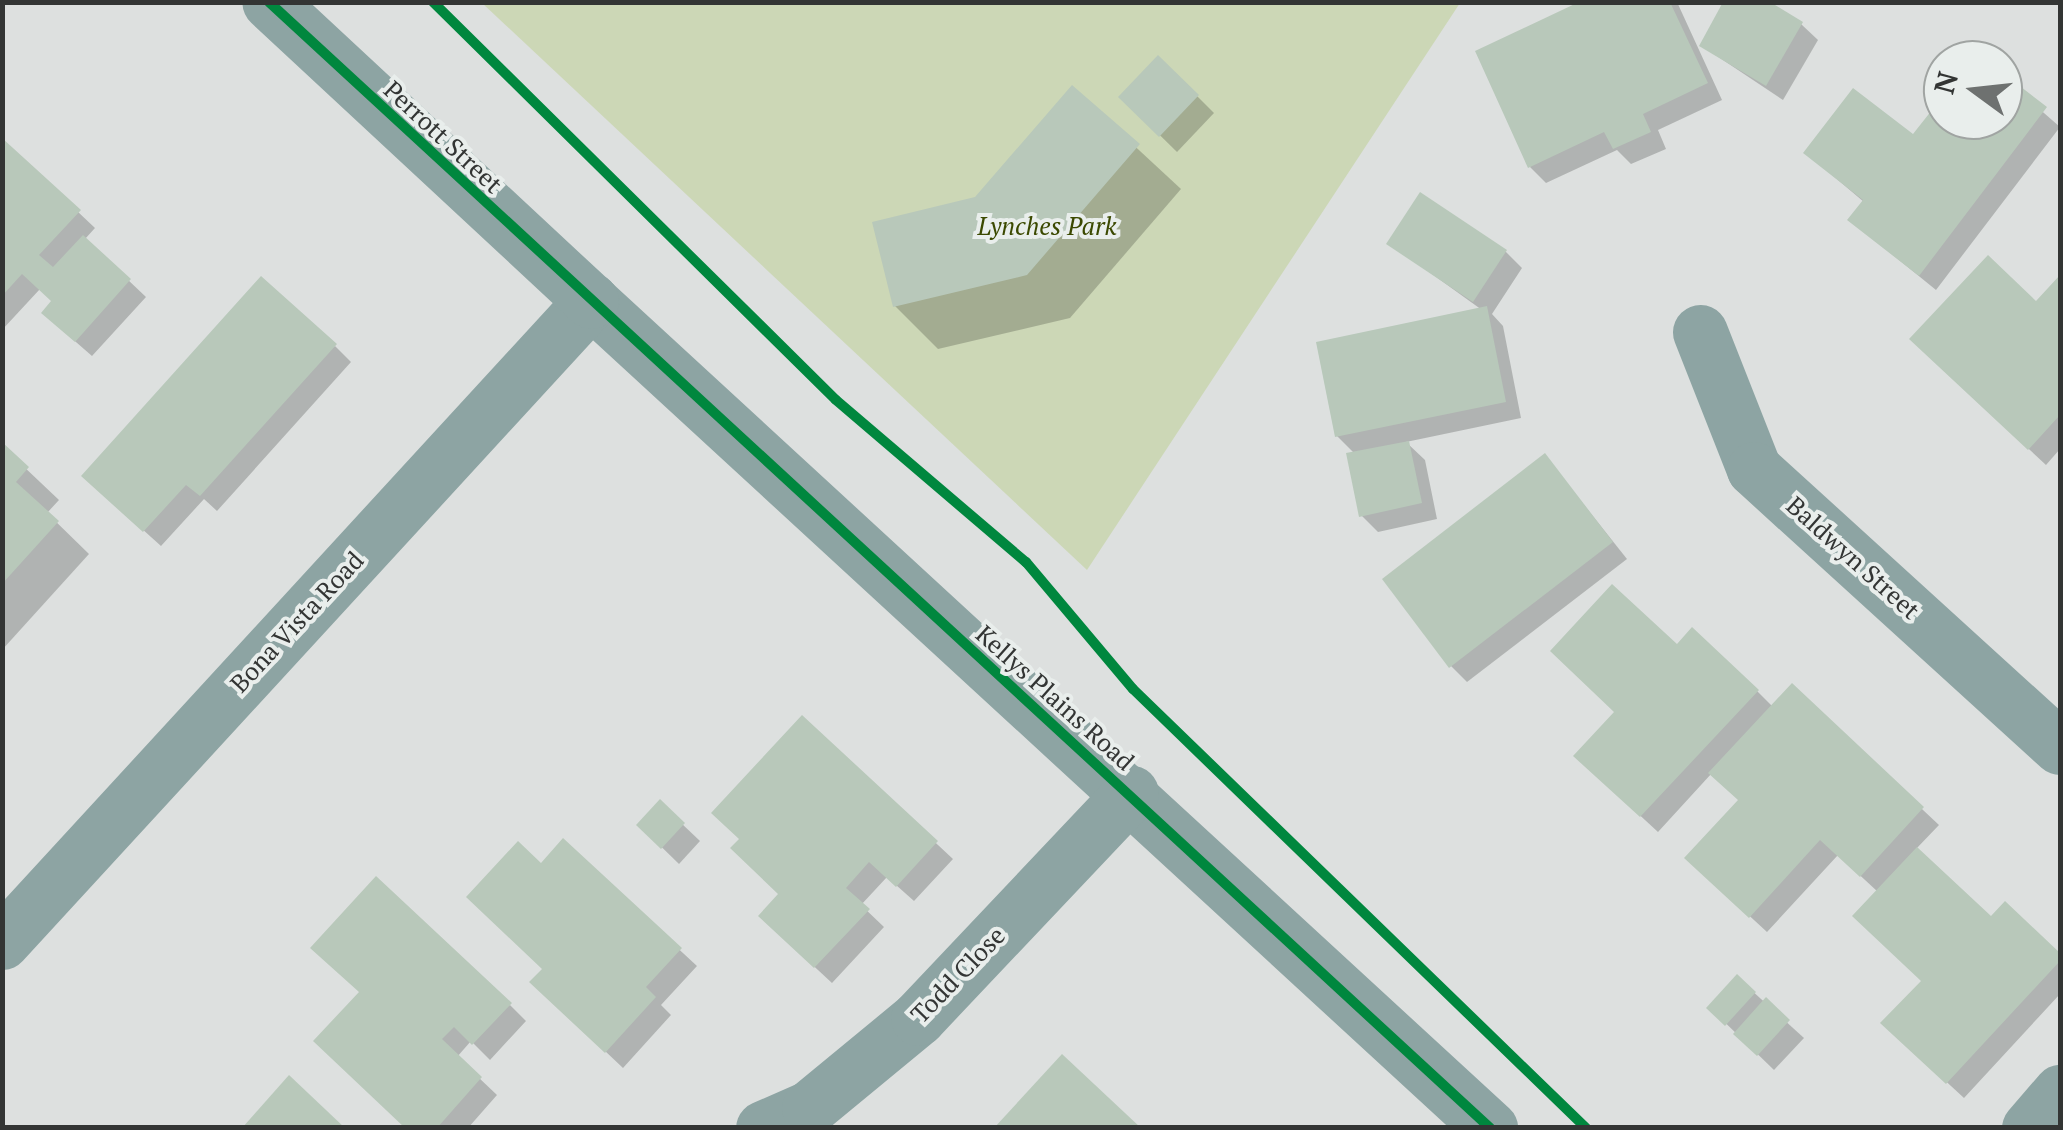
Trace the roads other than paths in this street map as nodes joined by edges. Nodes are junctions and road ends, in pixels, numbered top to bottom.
1 (268, 2) edge
2 (591, 301) junction
3 (1700, 332) dead end
4 (2060, 747) edge
5 (1130, 794) junction
6 (2, 942) edge
7 (2060, 1092) edge
8 (762, 1128) edge
9 (1490, 1128) edge
10 (2029, 1128) edge

1 - 2 street, Perrott Street
2 - 5 street, Kellys Plains Road
2 - 6 street, Bona Vista Road
3 - 4 street, Baldwyn Street
5 - 8 street, Todd Close
5 - 9 street, Kellys Plains Road
7 - 10 street

